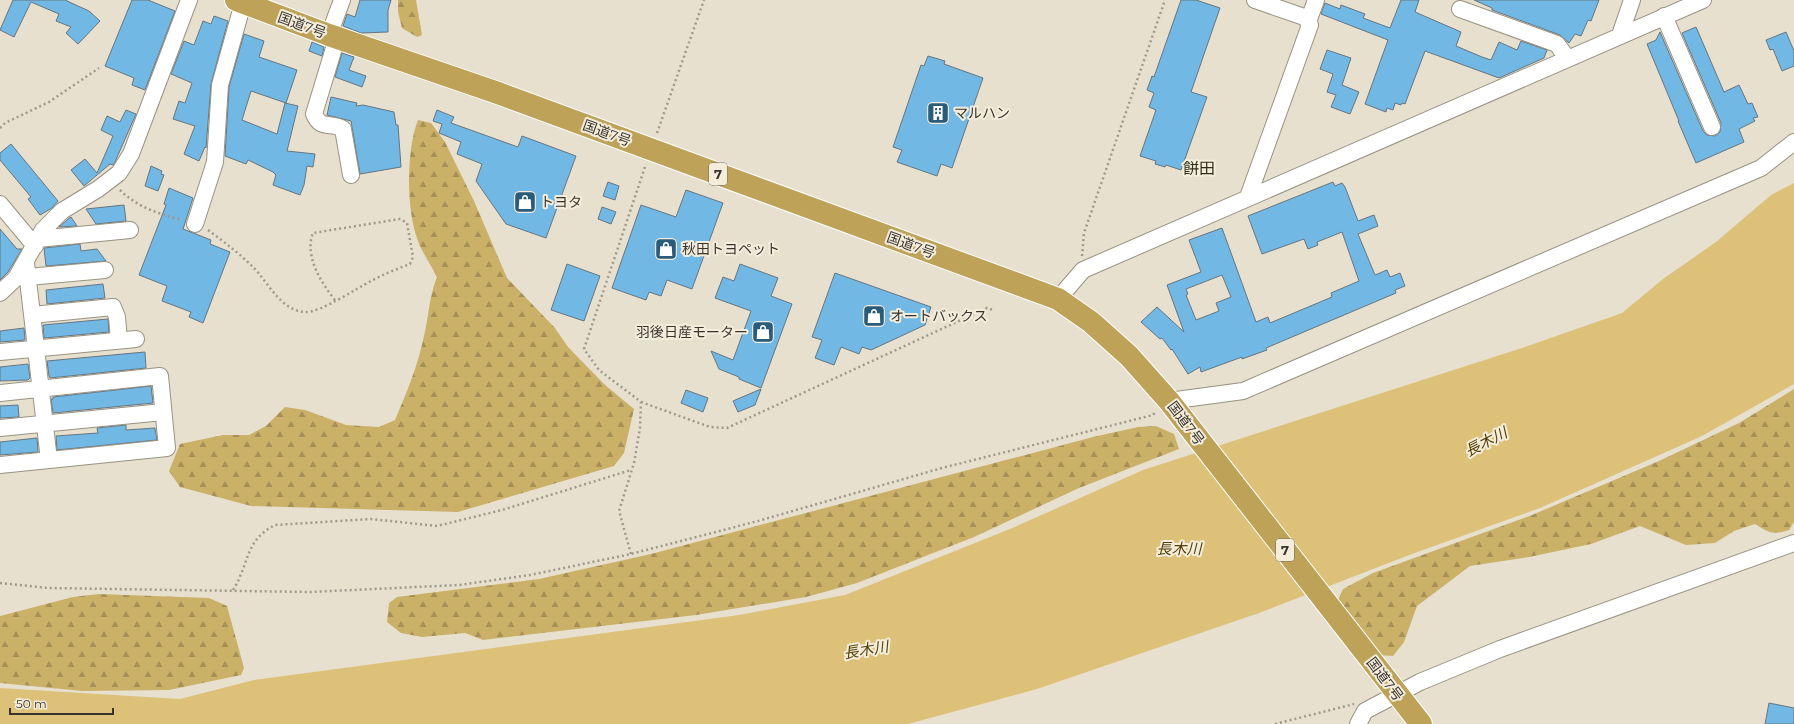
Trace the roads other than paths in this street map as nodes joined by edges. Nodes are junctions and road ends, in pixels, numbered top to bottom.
1 (189, 0) edge
2 (342, 0) edge
3 (1255, 0) edge
4 (1316, 0) edge
5 (1632, 0) edge
6 (1703, 0) edge
7 (240, 2) edge
8 (1462, 5) edge
9 (1664, 16) junction
10 (1308, 22) junction
11 (1620, 35) junction
12 (333, 37) junction
13 (1567, 58) junction
14 (1712, 127) dead end
15 (1794, 142) edge
16 (351, 176) dead end
17 (1248, 197) junction
18 (0, 204) edge
19 (195, 224) road end
20 (130, 230) dead end
21 (36, 243) junction
22 (27, 270) junction
23 (105, 270) dead end
24 (0, 293) edge
25 (1058, 299) junction
26 (32, 315) junction
27 (136, 339) dead end
28 (119, 340) junction
29 (36, 348) junction
30 (0, 352) edge
31 (40, 388) junction
32 (0, 393) edge
33 (1173, 407) junction
34 (163, 412) junction
35 (45, 424) junction
36 (0, 428) edge
37 (49, 460) junction
38 (0, 465) edge
39 (1794, 544) edge
40 (1394, 690) junction
41 (1361, 717) edge
42 (1421, 724) edge

1 - 21 street
2 - 12 street
3 - 10 street
4 - 10 street
5 - 11 street
6 - 9 street
7 - 12 highway, 国道7号 / 7
7 - 19 street
8 - 13 street
9 - 11 street
9 - 14 street
10 - 17 street
11 - 13 street
12 - 16 street
12 - 25 highway, 国道7号 / 7
13 - 17 street
15 - 33 street
17 - 25 street
18 - 21 street
20 - 21 street
21 - 22 street
22 - 23 street
22 - 24 street
22 - 26 street
25 - 33 highway, 国道7号 / 7
26 - 28 street
26 - 29 street
27 - 28 street
28 - 29 street
29 - 30 street
29 - 31 street
31 - 32 street
31 - 34 street
31 - 35 street
33 - 40 highway, 国道7号 / 7
34 - 35 street
34 - 37 street
35 - 36 street
35 - 37 street
37 - 38 street
39 - 40 street
40 - 41 street
40 - 42 highway, 国道7号 / 7

